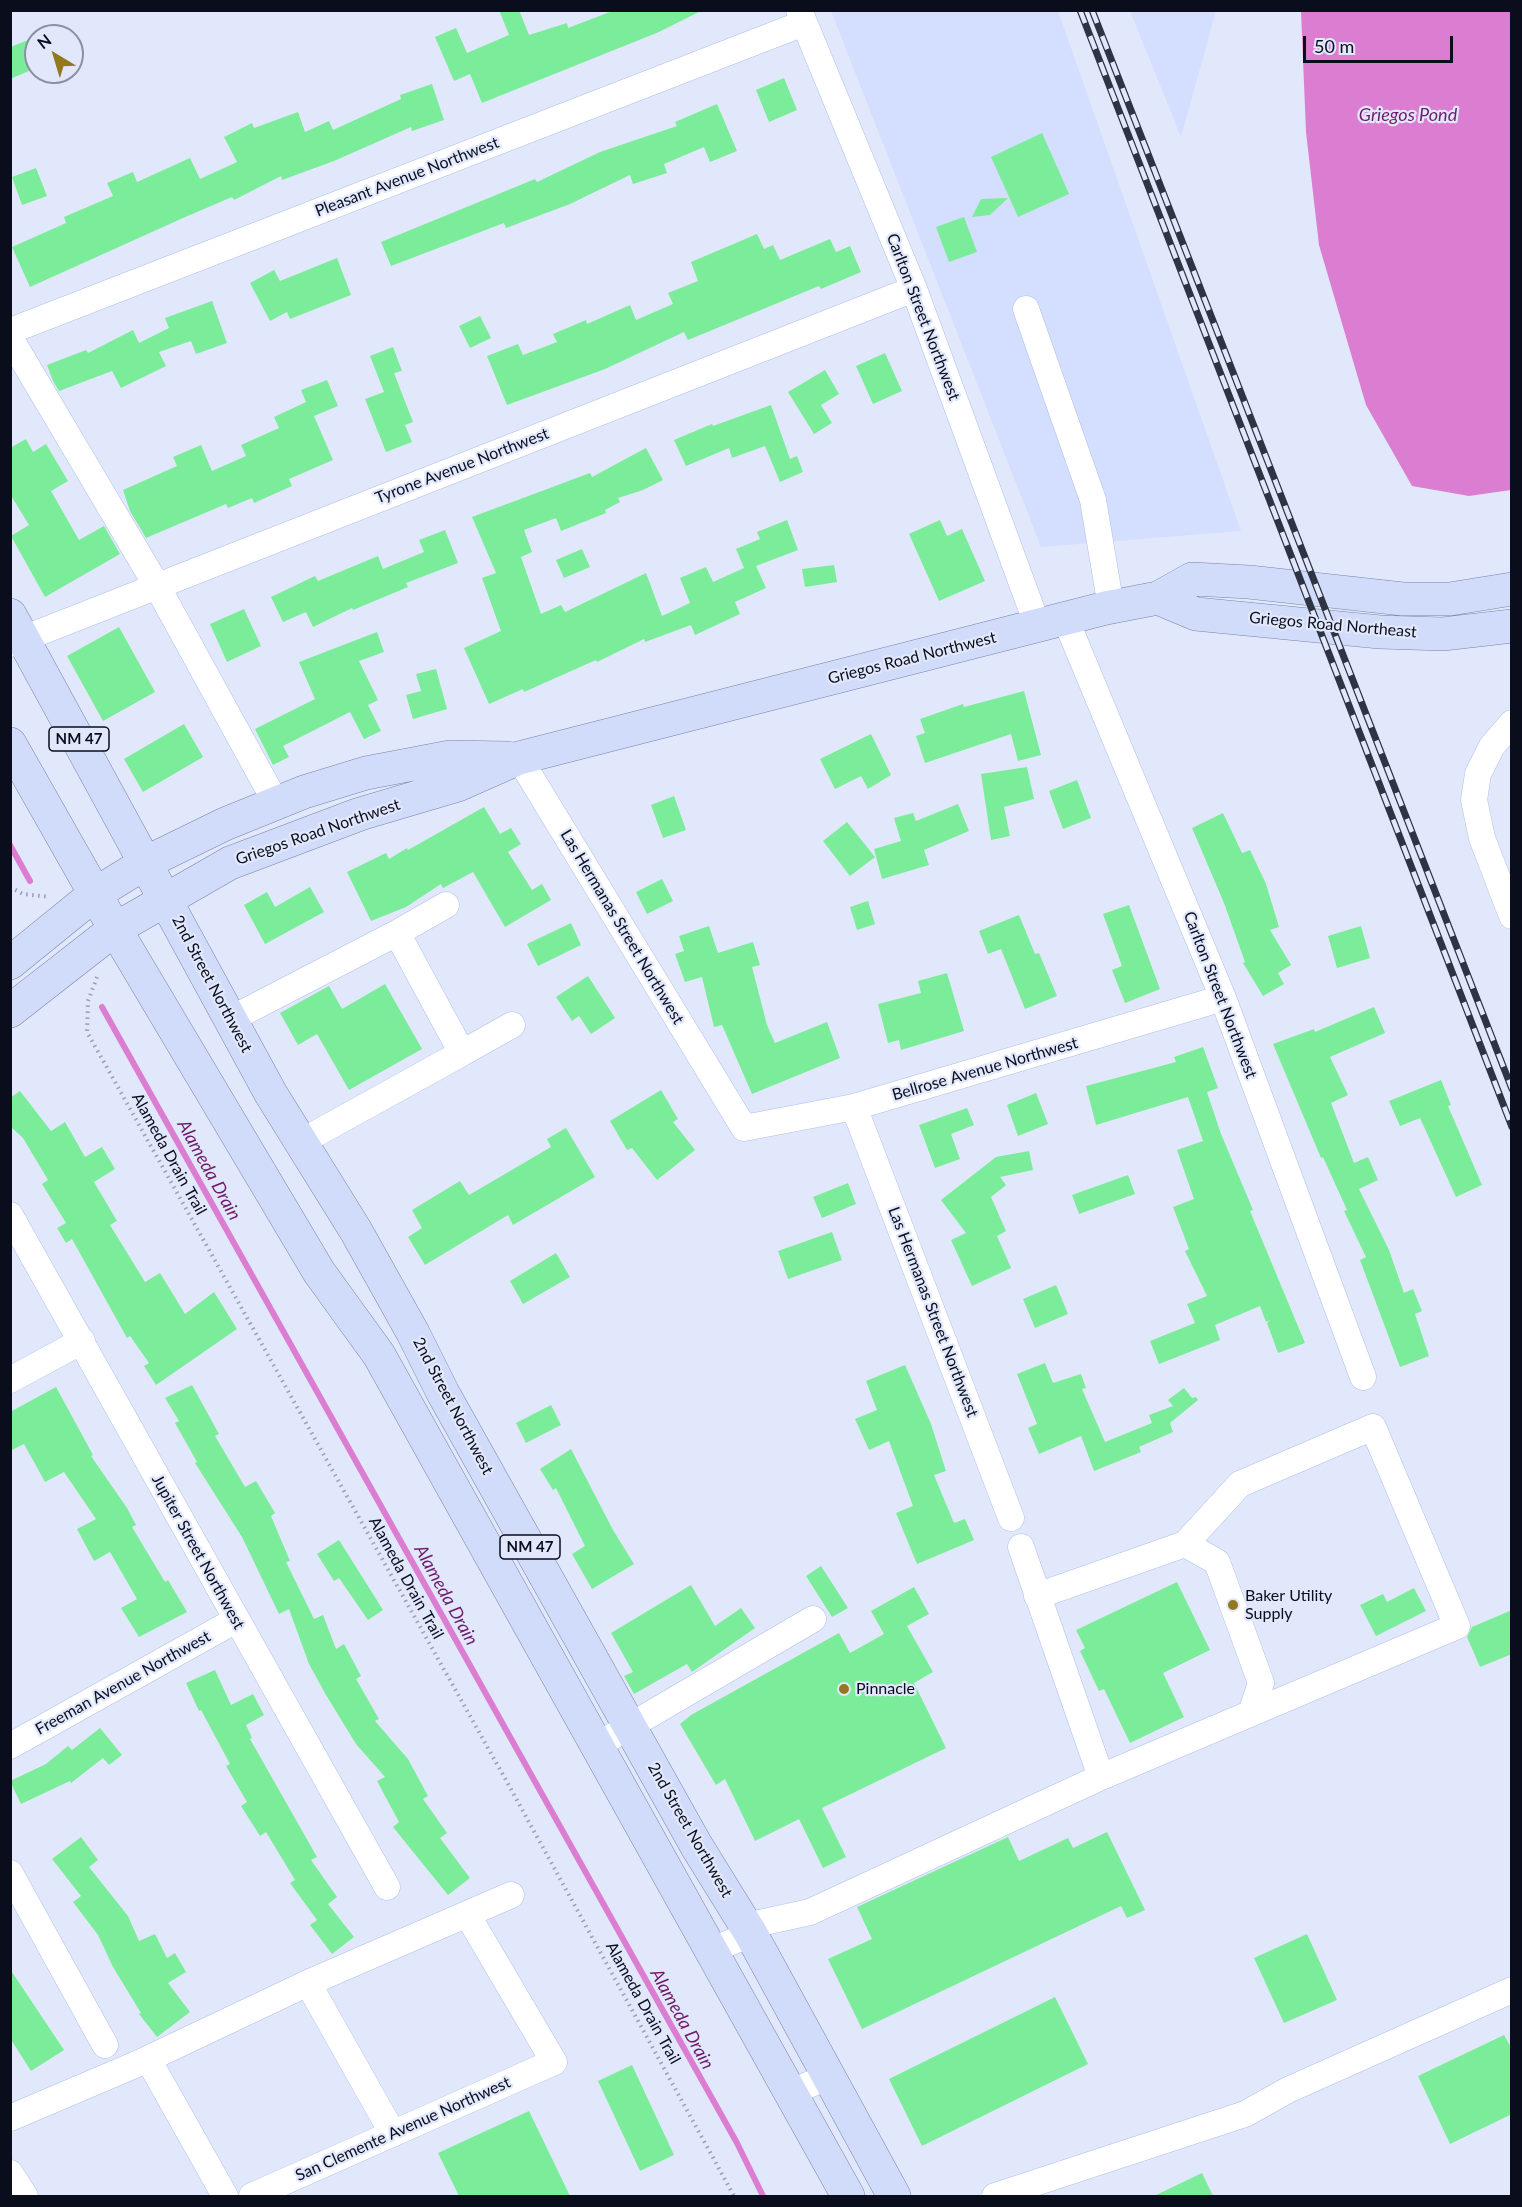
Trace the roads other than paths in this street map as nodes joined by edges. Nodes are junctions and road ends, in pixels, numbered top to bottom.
1 (802, 17) edge
2 (914, 289) junction
3 (1026, 309) dead end
4 (10, 331) edge
5 (10, 338) edge
6 (157, 586) junction
7 (1305, 588) joint
8 (1512, 589) edge
9 (1158, 598) junction
10 (1111, 607) junction
11 (1051, 622) junction
12 (1512, 626) edge
13 (15, 633) edge
14 (1512, 723) edge
15 (10, 744) edge
16 (519, 758) junction
17 (276, 803) junction
18 (147, 862) junction
19 (95, 894) junction
20 (166, 898) junction
21 (446, 905) dead end
22 (1512, 916) edge
23 (115, 929) junction
24 (397, 933) junction
25 (10, 963) edge
26 (1223, 998) junction
27 (10, 1011) edge
28 (231, 1019) junction
29 (512, 1025) dead end
30 (462, 1053) junction
31 (854, 1107) junction
32 (744, 1128) joint
33 (301, 1142) junction
34 (10, 1215) edge
35 (82, 1341) junction
36 (1364, 1377) dead end
37 (10, 1380) edge
38 (443, 1393) junction
39 (410, 1411) junction
40 (1011, 1518) dead end
41 (1185, 1544) junction
42 (1022, 1546) dead end
43 (1037, 1596) junction
44 (813, 1619) dead end
45 (236, 1620) junction
46 (1251, 1713) junction
47 (632, 1727) junction
48 (10, 1746) edge
49 (596, 1746) junction
50 (1101, 1777) junction
51 (10, 1873) edge
52 (387, 1887) dead end
53 (511, 1895) dead end
54 (467, 1914) junction
55 (748, 1930) junction
56 (712, 1950) junction
57 (308, 1983) junction
58 (1512, 1990) edge
59 (105, 2045) dead end
60 (148, 2059) junction
61 (830, 2076) junction
62 (792, 2092) junction
63 (10, 2118) edge
64 (393, 2134) junction
65 (10, 2173) edge
66 (25, 2196) edge
67 (225, 2196) edge
68 (252, 2196) edge
69 (848, 2196) edge
70 (894, 2196) edge
71 (995, 2196) edge

1 - 2 street, Carlton Street Northwest
1 - 4 street, Pleasant Avenue Northwest
2 - 6 street, Tyrone Avenue Northwest
2 - 11 street, Carlton Street Northwest
3 - 10 street
5 - 6 street
6 - 13 street, Tyrone Avenue Northwest
6 - 17 street
7 - 8 main road, Griegos Road Northeast
7 - 9 main road, Griegos Road Northwest
9 - 10 main road, Griegos Road Northwest
9 - 12 main road, Griegos Road Northeast
10 - 11 main road, Griegos Road Northwest
11 - 16 main road, Griegos Road Northwest
11 - 26 street, Carlton Street Northwest
13 - 18 main road, 2nd Street Northwest / NM 47
14 - 22 street
15 - 19 main road, NM 47
16 - 17 main road, Griegos Road Northwest
16 - 20 main road, Griegos Road Northwest
16 - 32 street, Las Hermanas Street Northwest
17 - 18 main road, Griegos Road Northwest
18 - 19 main road, Griegos Road Northwest
18 - 20 main road, 2nd Street Northwest / NM 47
19 - 23 main road, NM 47
19 - 25 main road, Griegos Road Northwest
20 - 23 main road, Griegos Road Northwest
20 - 28 main road, 2nd Street Northwest / NM 47
21 - 24 street
23 - 27 main road, Griegos Road Northwest
23 - 39 main road, NM 47
24 - 28 street
24 - 30 street
26 - 31 street, Bellrose Avenue Northwest
26 - 36 street, Carlton Street Northwest
28 - 33 main road, 2nd Street Northwest / NM 47
29 - 30 street
30 - 33 street
31 - 32 street, Bellrose Avenue Northwest
31 - 40 street, Las Hermanas Street Northwest
33 - 38 main road, 2nd Street Northwest / NM 47
34 - 35 street, Jupiter Street Northwest
35 - 37 street
35 - 45 street, Jupiter Street Northwest
38 - 39 street
38 - 47 main road, 2nd Street Northwest / NM 47
39 - 49 main road, NM 47
41 - 43 street
41 - 46 street
41 - 46 street
42 - 43 street
43 - 50 street
44 - 47 street
45 - 48 street, Freeman Avenue Northwest
45 - 52 street, Jupiter Street Northwest
46 - 50 street
47 - 49 street
47 - 55 main road, 2nd Street Northwest / NM 47
49 - 56 main road, NM 47
50 - 55 street
51 - 59 street
53 - 54 street
54 - 57 street
54 - 64 street, San Clemente Avenue Northwest
55 - 56 street
55 - 61 main road, 2nd Street Northwest / NM 47
56 - 62 main road, NM 47
57 - 60 street
57 - 64 street
58 - 71 street
60 - 63 street
60 - 67 street
61 - 62 street
61 - 70 main road, 2nd Street Northwest / NM 47
62 - 69 main road, NM 47
64 - 68 street, San Clemente Avenue Northwest
65 - 66 street

